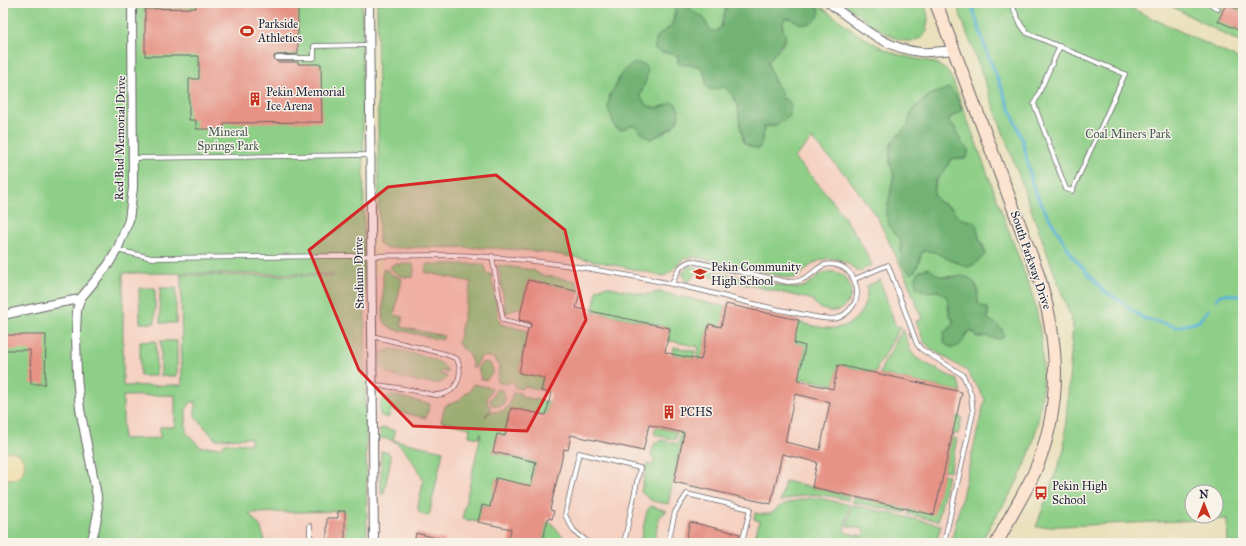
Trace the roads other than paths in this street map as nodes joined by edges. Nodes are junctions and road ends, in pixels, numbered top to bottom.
1 (132, 3) edge
2 (369, 3) edge
3 (829, 3) edge
4 (936, 3) edge
5 (1011, 3) edge
6 (1209, 3) edge
7 (1218, 9) dead end
8 (369, 45) junction
9 (1060, 46) junction
10 (954, 50) junction
11 (277, 58) dead end
12 (370, 155) junction
13 (133, 158) junction
14 (117, 250) junction
15 (371, 256) junction
16 (492, 256) junction
17 (854, 279) junction
18 (672, 284) junction
19 (80, 299) junction
20 (3, 315) edge
21 (528, 326) dead end
22 (372, 336) junction
23 (373, 386) junction
24 (310, 526) dead end
25 (91, 543) edge
26 (310, 543) edge
27 (374, 543) edge
28 (589, 543) edge
29 (624, 543) edge
30 (668, 543) edge
31 (742, 543) edge
32 (944, 543) edge
33 (997, 543) edge

1 - 13 street, Red Bud Memorial Drive
2 - 8 street, Stadium Drive
3 - 10 street
4 - 10 main road, South Parkway Drive
5 - 9 lane
6 - 7 lane
8 - 11 lane
8 - 12 street, Stadium Drive
9 - 9 lane
10 - 33 main road, South Parkway Drive
12 - 13 lane
12 - 15 street, Stadium Drive
13 - 14 street, Red Bud Memorial Drive
14 - 15 lane
14 - 19 street, Red Bud Memorial Drive
15 - 16 lane
15 - 22 street, Stadium Drive
16 - 18 lane
16 - 21 lane
17 - 18 lane
17 - 18 lane
17 - 32 lane
19 - 20 street
19 - 25 street, Red Bud Memorial Drive
22 - 23 street, Stadium Drive
22 - 23 lane
23 - 27 street, Stadium Drive
24 - 26 lane
28 - 29 lane
30 - 31 lane

